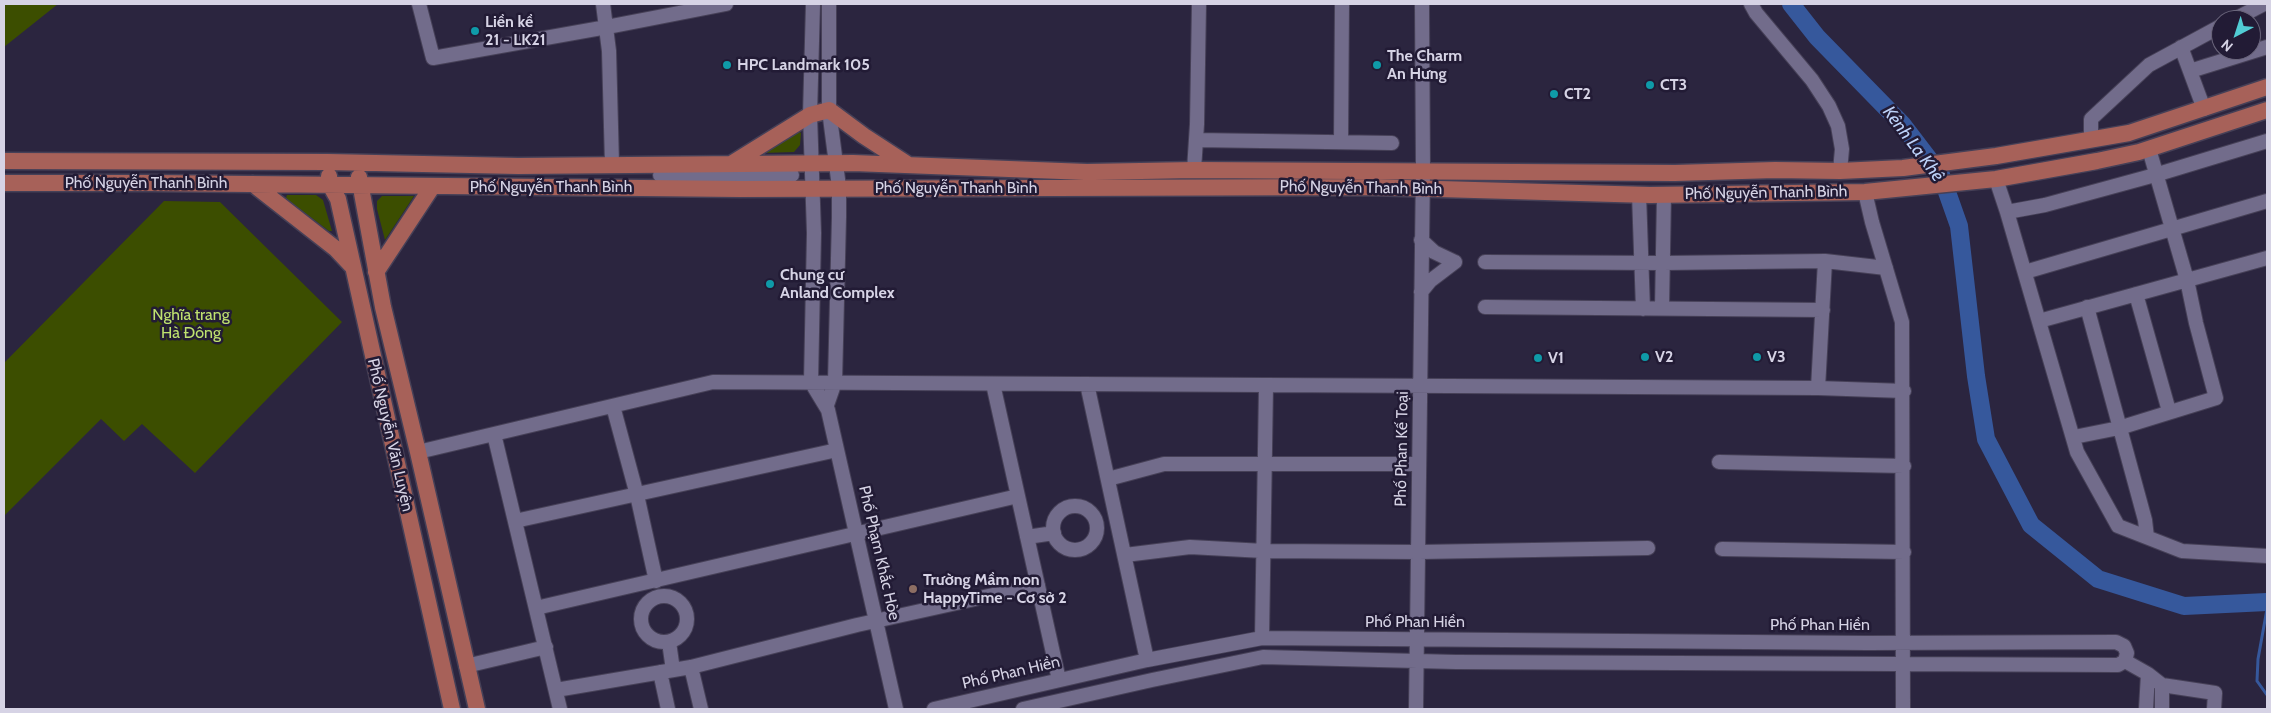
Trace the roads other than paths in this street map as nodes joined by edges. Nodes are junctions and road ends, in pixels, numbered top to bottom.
1 (419, 4) edge
2 (603, 4) edge
3 (726, 4) edge
4 (813, 4) edge
5 (829, 4) edge
6 (1199, 4) edge
7 (1342, 4) edge
8 (1422, 4) edge
9 (1751, 4) edge
10 (2264, 4) edge
11 (2252, 10) edge
12 (607, 28) junction
13 (2211, 31) edge
14 (2181, 47) junction
15 (2267, 47) edge
16 (2190, 71) junction
17 (2267, 86) edge
18 (2204, 109) junction
19 (829, 110) junction
20 (2267, 110) edge
21 (810, 115) junction
22 (1196, 140) junction
23 (2091, 140) junction
24 (2267, 140) edge
25 (1341, 142) junction
26 (1392, 143) dead end
27 (2148, 149) junction
28 (4, 161) edge
29 (328, 162) junction
30 (358, 163) junction
31 (612, 164) junction
32 (731, 164) junction
33 (812, 164) junction
34 (835, 164) junction
35 (910, 166) junction
36 (1194, 170) junction
37 (1423, 170) junction
38 (1840, 171) junction
39 (660, 175) dead end
40 (2155, 175) junction
41 (792, 176) dead end
42 (1468, 178) dead end
43 (1529, 178) dead end
44 (1996, 179) junction
45 (4, 183) edge
46 (252, 184) junction
47 (330, 185) junction
48 (360, 186) junction
49 (432, 187) junction
50 (814, 187) junction
51 (839, 187) junction
52 (1421, 189) junction
53 (1865, 192) junction
54 (1639, 194) junction
55 (1664, 195) junction
56 (2267, 202) edge
57 (2007, 212) junction
58 (2171, 229) junction
59 (1421, 240) junction
60 (2267, 258) edge
61 (1825, 261) junction
62 (1484, 262) dead end
63 (1642, 262) junction
64 (1663, 263) junction
65 (352, 266) junction
66 (1886, 268) junction
67 (376, 272) junction
68 (2024, 272) junction
69 (2186, 280) junction
70 (1421, 292) junction
71 (2136, 294) junction
72 (1485, 307) dead end
73 (2087, 307) junction
74 (1643, 308) junction
75 (1662, 308) junction
76 (1823, 310) junction
77 (2038, 321) junction
78 (811, 382) junction
79 (834, 382) junction
80 (994, 384) junction
81 (1087, 384) junction
82 (1266, 386) junction
83 (1421, 387) junction
84 (1818, 388) junction
85 (1904, 391) junction
86 (827, 405) junction
87 (613, 406) junction
88 (2169, 411) junction
89 (2120, 428) junction
90 (494, 434) junction
91 (2074, 437) junction
92 (837, 450) junction
93 (418, 452) junction
94 (1719, 462) dead end
95 (1265, 463) junction
96 (1419, 464) junction
97 (1904, 466) junction
98 (1108, 479) junction
99 (637, 495) junction
100 (1018, 496) junction
101 (1116, 517) junction
102 (515, 520) junction
103 (1097, 524) junction
104 (1054, 533) junction
105 (857, 535) junction
106 (1028, 537) junction
107 (2147, 537) junction
108 (1648, 548) dead end
109 (1722, 549) dead end
110 (1264, 551) junction
111 (1419, 552) junction
112 (1904, 552) junction
113 (1125, 555) junction
114 (2267, 556) edge
115 (656, 581) junction
116 (1038, 585) junction
117 (536, 608) junction
118 (876, 621) junction
119 (1262, 638) junction
120 (1418, 640) junction
121 (669, 642) dead end
122 (1904, 643) junction
123 (546, 647) junction
124 (1147, 660) junction
125 (1418, 661) junction
126 (2125, 661) junction
127 (1903, 665) junction
128 (466, 666) junction
129 (691, 667) junction
130 (667, 671) junction
131 (2148, 674) junction
132 (1059, 680) junction
133 (2162, 685) junction
134 (556, 690) junction
135 (452, 709) edge
136 (477, 709) edge
137 (560, 709) edge
138 (668, 709) edge
139 (701, 709) edge
140 (896, 709) edge
141 (934, 709) edge
142 (1023, 709) edge
143 (1416, 709) edge
144 (1903, 709) edge
145 (2146, 709) edge
146 (2162, 709) edge
147 (2214, 709) edge

1 - 12 street
2 - 12 street
3 - 12 street
4 - 21 street
5 - 19 street, Phố Phạm Khắc Hòe
6 - 22 street
7 - 25 street
8 - 37 street, Phố Phan Kế Toại
9 - 38 street
10 - 11 street
12 - 31 street
13 - 14 street
14 - 16 street
14 - 23 street
15 - 16 street
16 - 18 street
17 - 18 main road
18 - 23 main road
19 - 21 main road
19 - 34 street, Phố Phạm Khắc Hòe
19 - 35 main road
20 - 27 main road
21 - 32 main road
21 - 33 street
22 - 25 street
22 - 36 street
23 - 38 main road, Phố Nguyễn Thanh Bình
24 - 40 street
25 - 26 street
27 - 40 street
27 - 44 main road
28 - 29 main road, Phố Nguyễn Thanh Bình
29 - 30 main road, Phố Nguyễn Thanh Bình
29 - 47 main road, Phố Nguyễn Văn Luyện
30 - 31 main road, Phố Nguyễn Thanh Bình
30 - 48 main road, Phố Nguyễn Văn Luyện
31 - 32 main road, Phố Nguyễn Thanh Bình
32 - 33 main road, Phố Nguyễn Thanh Bình
33 - 34 main road, Phố Nguyễn Thanh Bình
33 - 50 street
34 - 35 main road, Phố Nguyễn Thanh Bình
34 - 51 street, Phố Phạm Khắc Hòe
35 - 36 main road, Phố Nguyễn Thanh Bình
36 - 37 main road, Phố Nguyễn Thanh Bình
37 - 38 main road, Phố Nguyễn Thanh Bình
37 - 52 street, Phố Phan Kế Toại
39 - 41 street
40 - 57 street
40 - 58 street
42 - 43 street
44 - 53 main road, Phố Nguyễn Thanh Bình
44 - 57 street
45 - 46 main road, Phố Nguyễn Thanh Bình
46 - 47 main road, Phố Nguyễn Thanh Bình
46 - 65 main road
47 - 48 main road, Phố Nguyễn Thanh Bình
47 - 65 main road, Phố Nguyễn Văn Luyện
48 - 49 main road, Phố Nguyễn Thanh Bình
48 - 67 main road, Phố Nguyễn Văn Luyện
49 - 50 main road, Phố Nguyễn Thanh Bình
49 - 67 main road
50 - 51 main road, Phố Nguyễn Thanh Bình
50 - 78 street
51 - 52 main road, Phố Nguyễn Thanh Bình
51 - 79 street, Phố Phạm Khắc Hòe
52 - 54 main road, Phố Nguyễn Thanh Bình
52 - 59 street, Phố Phan Kế Toại
53 - 55 main road, Phố Nguyễn Thanh Bình
53 - 66 street
54 - 55 main road, Phố Nguyễn Thanh Bình
54 - 63 street
55 - 64 street
56 - 58 street
57 - 68 street
58 - 68 street
58 - 69 street
59 - 70 street, Phố Phan Kế Toại
59 - 70 street
60 - 69 street
61 - 64 street
61 - 66 street
61 - 76 street
62 - 63 street
63 - 64 street
63 - 74 street
64 - 75 street
65 - 135 main road, Phố Nguyễn Văn Luyện
66 - 85 street
67 - 93 main road, Phố Nguyễn Văn Luyện
68 - 77 street
69 - 71 street
69 - 88 street
70 - 83 street, Phố Phan Kế Toại
71 - 73 street
71 - 88 street
72 - 74 street
73 - 77 street
73 - 89 street
74 - 75 street
75 - 76 street
76 - 84 street
77 - 91 street
78 - 79 street
78 - 86 street, Phố Phạm Khắc Hòe
78 - 87 street
79 - 80 street
79 - 86 street, Phố Phạm Khắc Hòe
80 - 81 street
80 - 100 street
81 - 82 street
81 - 98 street
82 - 83 street
82 - 95 street
83 - 84 street
83 - 96 street, Phố Phan Kế Toại
84 - 85 street
85 - 97 street
86 - 92 street, Phố Phạm Khắc Hòe
87 - 90 street
87 - 99 street
88 - 89 street
89 - 91 street
89 - 107 street
90 - 93 street
90 - 102 street
91 - 107 street
92 - 99 street
92 - 105 street, Phố Phạm Khắc Hòe
93 - 128 main road, Phố Nguyễn Văn Luyện
94 - 97 street
95 - 96 street
95 - 98 street
95 - 110 street
96 - 111 street, Phố Phan Kế Toại
97 - 112 street
98 - 101 street
99 - 102 street
99 - 115 street
100 - 105 street
100 - 106 street
101 - 103 street
101 - 113 street
102 - 117 street
103 - 104 street
103 - 104 street
104 - 106 street
105 - 115 street
105 - 118 street, Phố Phạm Khắc Hòe
106 - 116 street
107 - 114 street
108 - 111 street
109 - 112 street
110 - 111 street
110 - 113 street
110 - 119 street
111 - 120 street, Phố Phan Kế Toại
112 - 122 street
113 - 124 street
115 - 117 street
116 - 118 street
116 - 132 street
117 - 123 street
118 - 129 street
118 - 140 street, Phố Phạm Khắc Hòe
119 - 120 street, Phố Phan Hiền
119 - 124 street, Phố Phan Hiền
120 - 122 street, Phố Phan Hiền
120 - 125 street, Phố Phan Kế Toại
121 - 130 street
122 - 126 street, Phố Phan Hiền
122 - 127 street
123 - 128 street
123 - 134 street
124 - 132 street, Phố Phan Hiền
125 - 127 street
125 - 142 street
125 - 143 street, Phố Phan Kế Toại
126 - 127 street
126 - 131 street
127 - 144 street
128 - 136 main road, Phố Nguyễn Văn Luyện
129 - 130 street
129 - 139 street
130 - 134 street
130 - 138 street
131 - 133 street
131 - 145 street
132 - 141 street, Phố Phan Hiền
133 - 146 street
133 - 147 street
134 - 137 street

